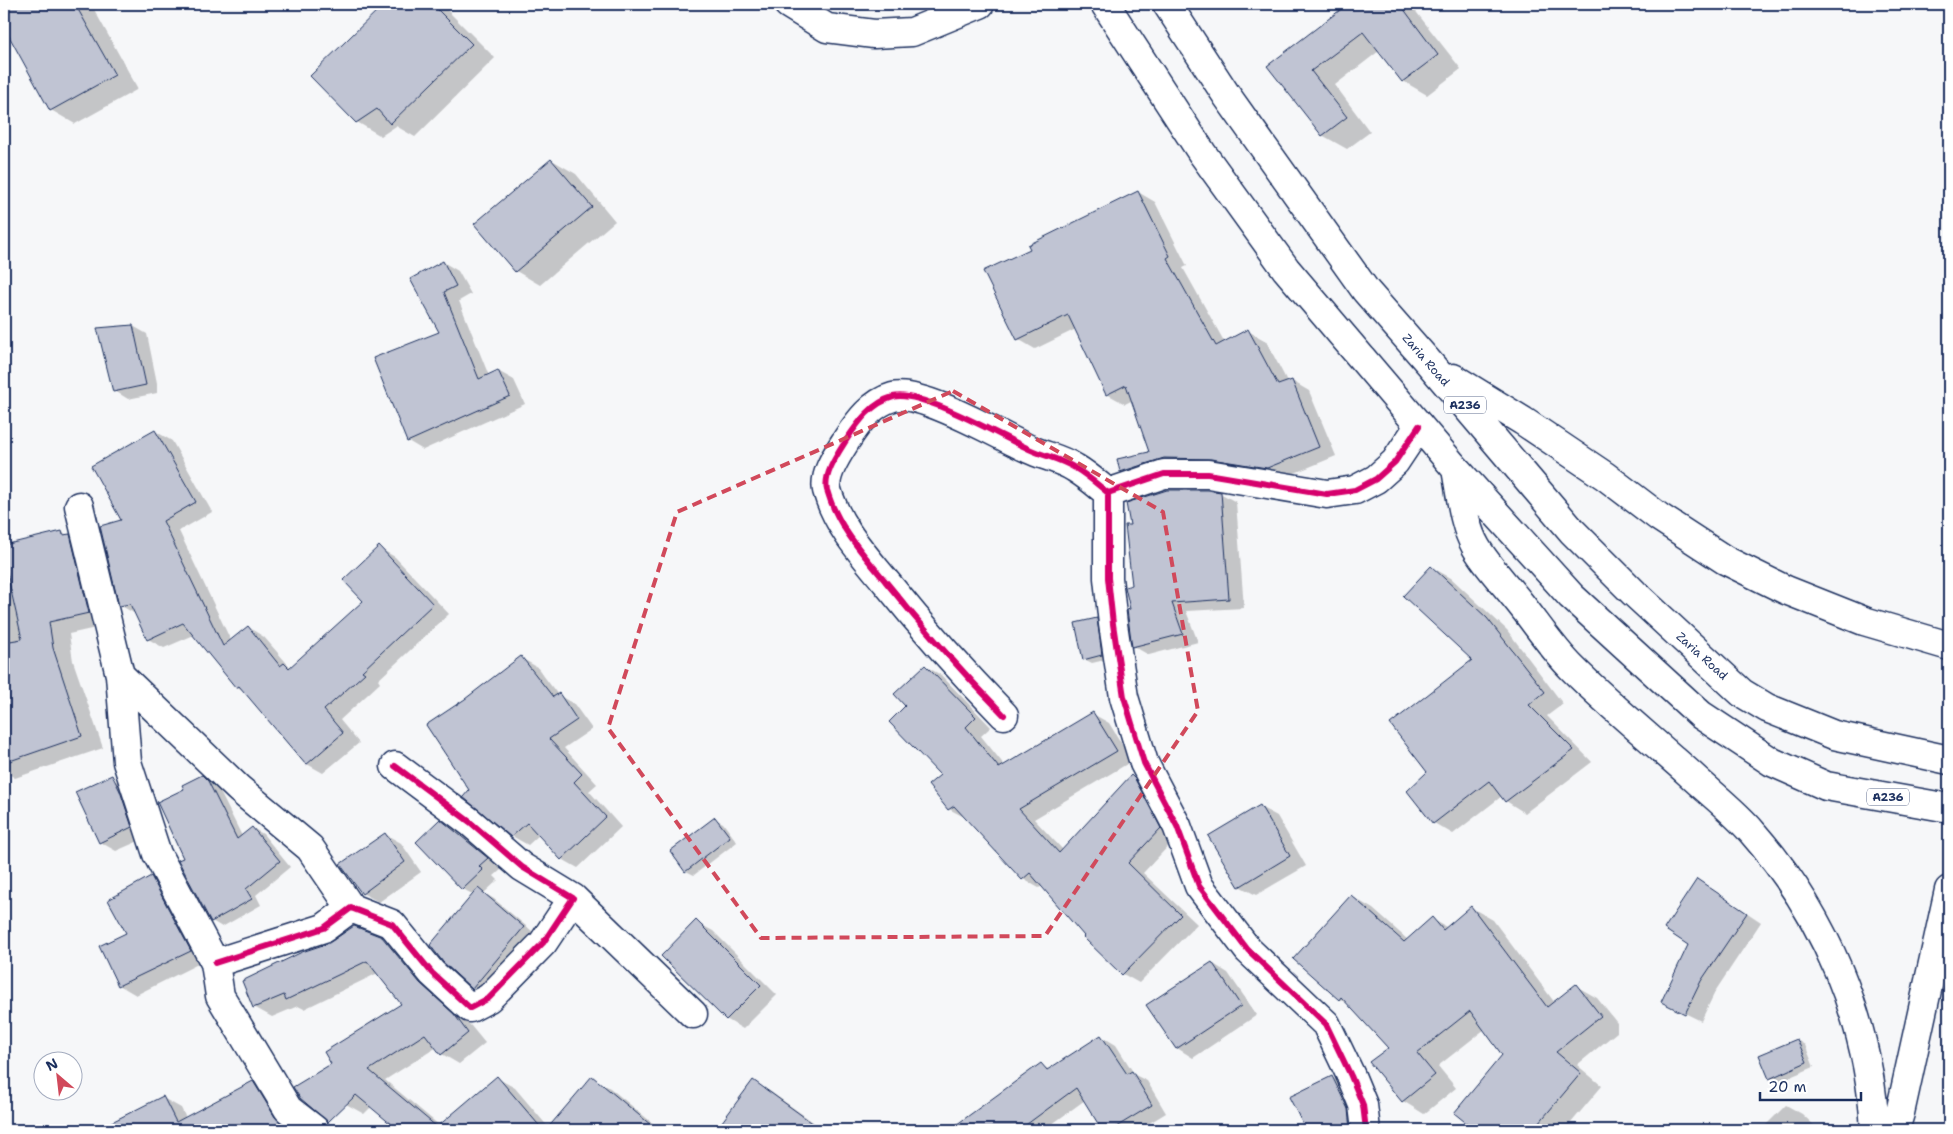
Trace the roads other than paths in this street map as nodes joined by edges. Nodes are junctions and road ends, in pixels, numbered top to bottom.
1 (788, 4) edge
2 (980, 4) edge
3 (1105, 4) edge
4 (1167, 4) edge
5 (1430, 364) junction
6 (1419, 426) junction
7 (1456, 469) junction
8 (1108, 492) junction
9 (79, 506) dead end
10 (1949, 646) edge
11 (120, 675) junction
12 (1004, 714) dead end
13 (1949, 760) edge
14 (395, 766) dead end
15 (1949, 808) edge
16 (573, 898) junction
17 (1948, 904) edge
18 (351, 908) junction
19 (215, 963) junction
20 (694, 1014) dead end
21 (315, 1130) edge
22 (1366, 1130) edge
23 (1875, 1130) edge
24 (1894, 1130) edge

1 - 2 main road
3 - 6 main road, A236
4 - 5 main road, Zaria Road / A236
5 - 10 main road
5 - 13 main road, Zaria Road / A236
6 - 7 main road, A236
6 - 8 main road
7 - 15 main road, A236
7 - 23 main road
8 - 12 main road
8 - 22 main road
9 - 11 main road
11 - 18 main road
11 - 19 main road
14 - 16 main road
16 - 18 main road
16 - 20 main road
17 - 24 main road
18 - 19 main road
19 - 21 main road

